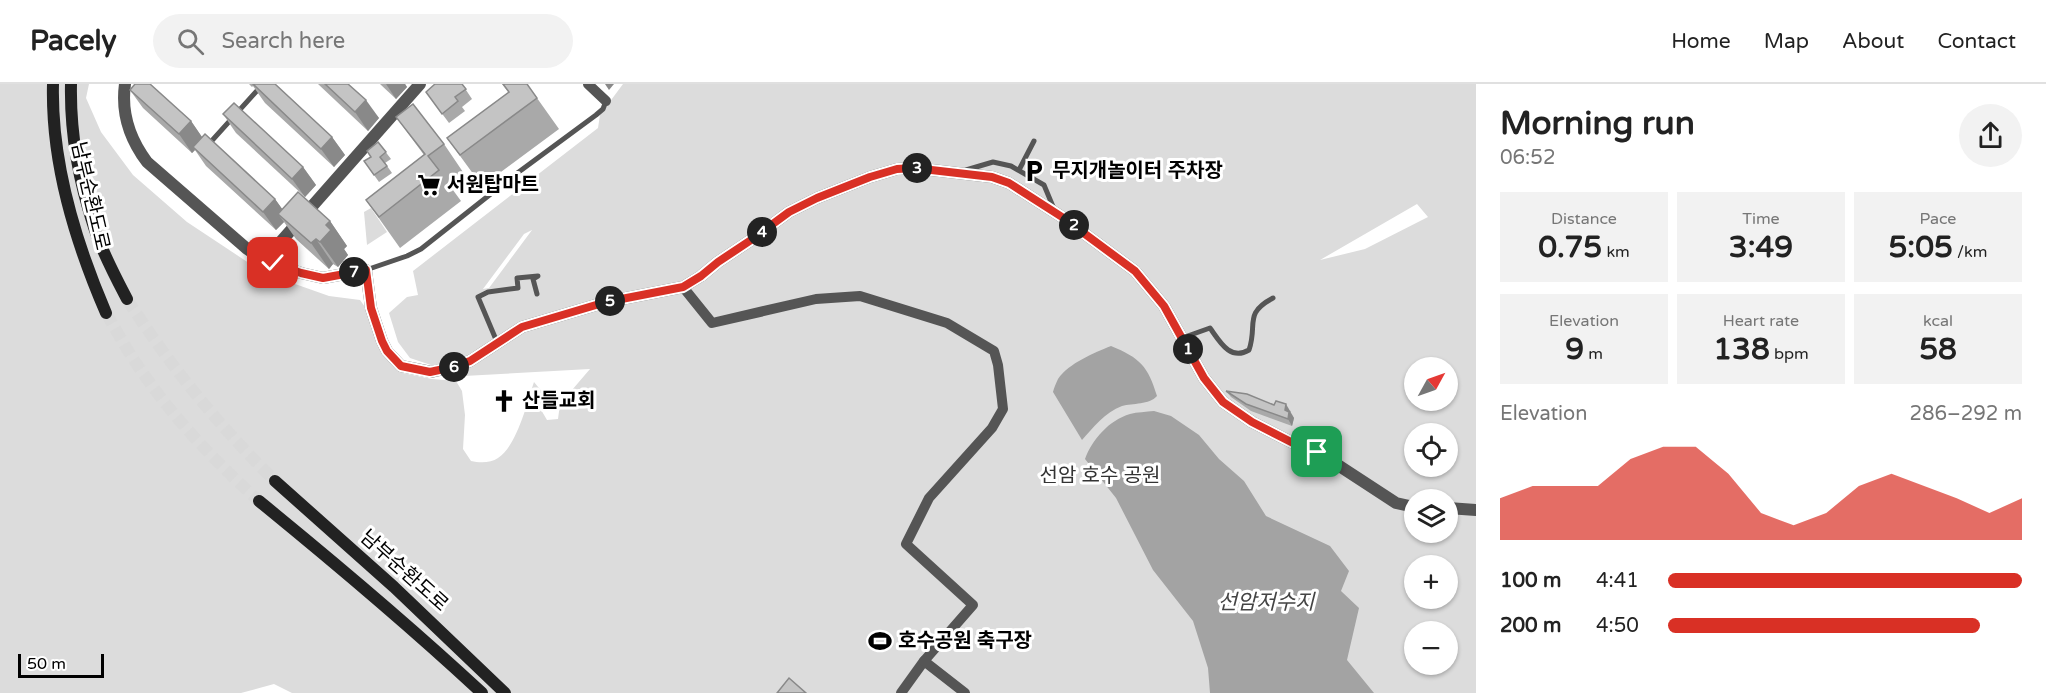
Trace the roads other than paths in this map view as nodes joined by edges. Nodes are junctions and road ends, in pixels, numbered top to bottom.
1 (52, 84) edge
2 (125, 84) edge
3 (264, 84) edge
4 (420, 84) edge
5 (588, 84) edge
6 (71, 87) edge
7 (606, 101) joint
8 (1034, 141) dead end
9 (204, 149) edge
10 (1019, 170) junction
11 (959, 172) junction
12 (1056, 213) junction
13 (263, 260) junction
14 (366, 270) junction
15 (683, 287) junction
16 (537, 294) dead end
17 (1273, 298) dead end
18 (127, 299) tunnel mouth
19 (106, 313) tunnel mouth
20 (1182, 338) junction
21 (498, 343) junction
22 (275, 481) tunnel mouth
23 (259, 501) tunnel mouth
24 (1404, 505) edge
25 (1458, 509) edge
26 (1476, 510) edge
27 (924, 662) junction
28 (482, 693) edge
29 (505, 693) edge
30 (901, 693) edge
31 (965, 693) edge

1 - 19 main road, 남부순환도로
2 - 13 street
3 - 9 lane
4 - 13 street
5 - 7 street
6 - 18 main road, 남부순환도로
7 - 14 lane
8 - 10 lane
10 - 11 lane
10 - 12 lane
11 - 12 street
11 - 15 street
12 - 20 street
13 - 14 street
14 - 21 street
15 - 21 street
15 - 27 street
16 - 21 lane
17 - 20 lane
20 - 24 street
22 - 29 main road, 남부순환도로
23 - 28 main road, 남부순환도로
25 - 26 street
27 - 30 street
27 - 31 street

